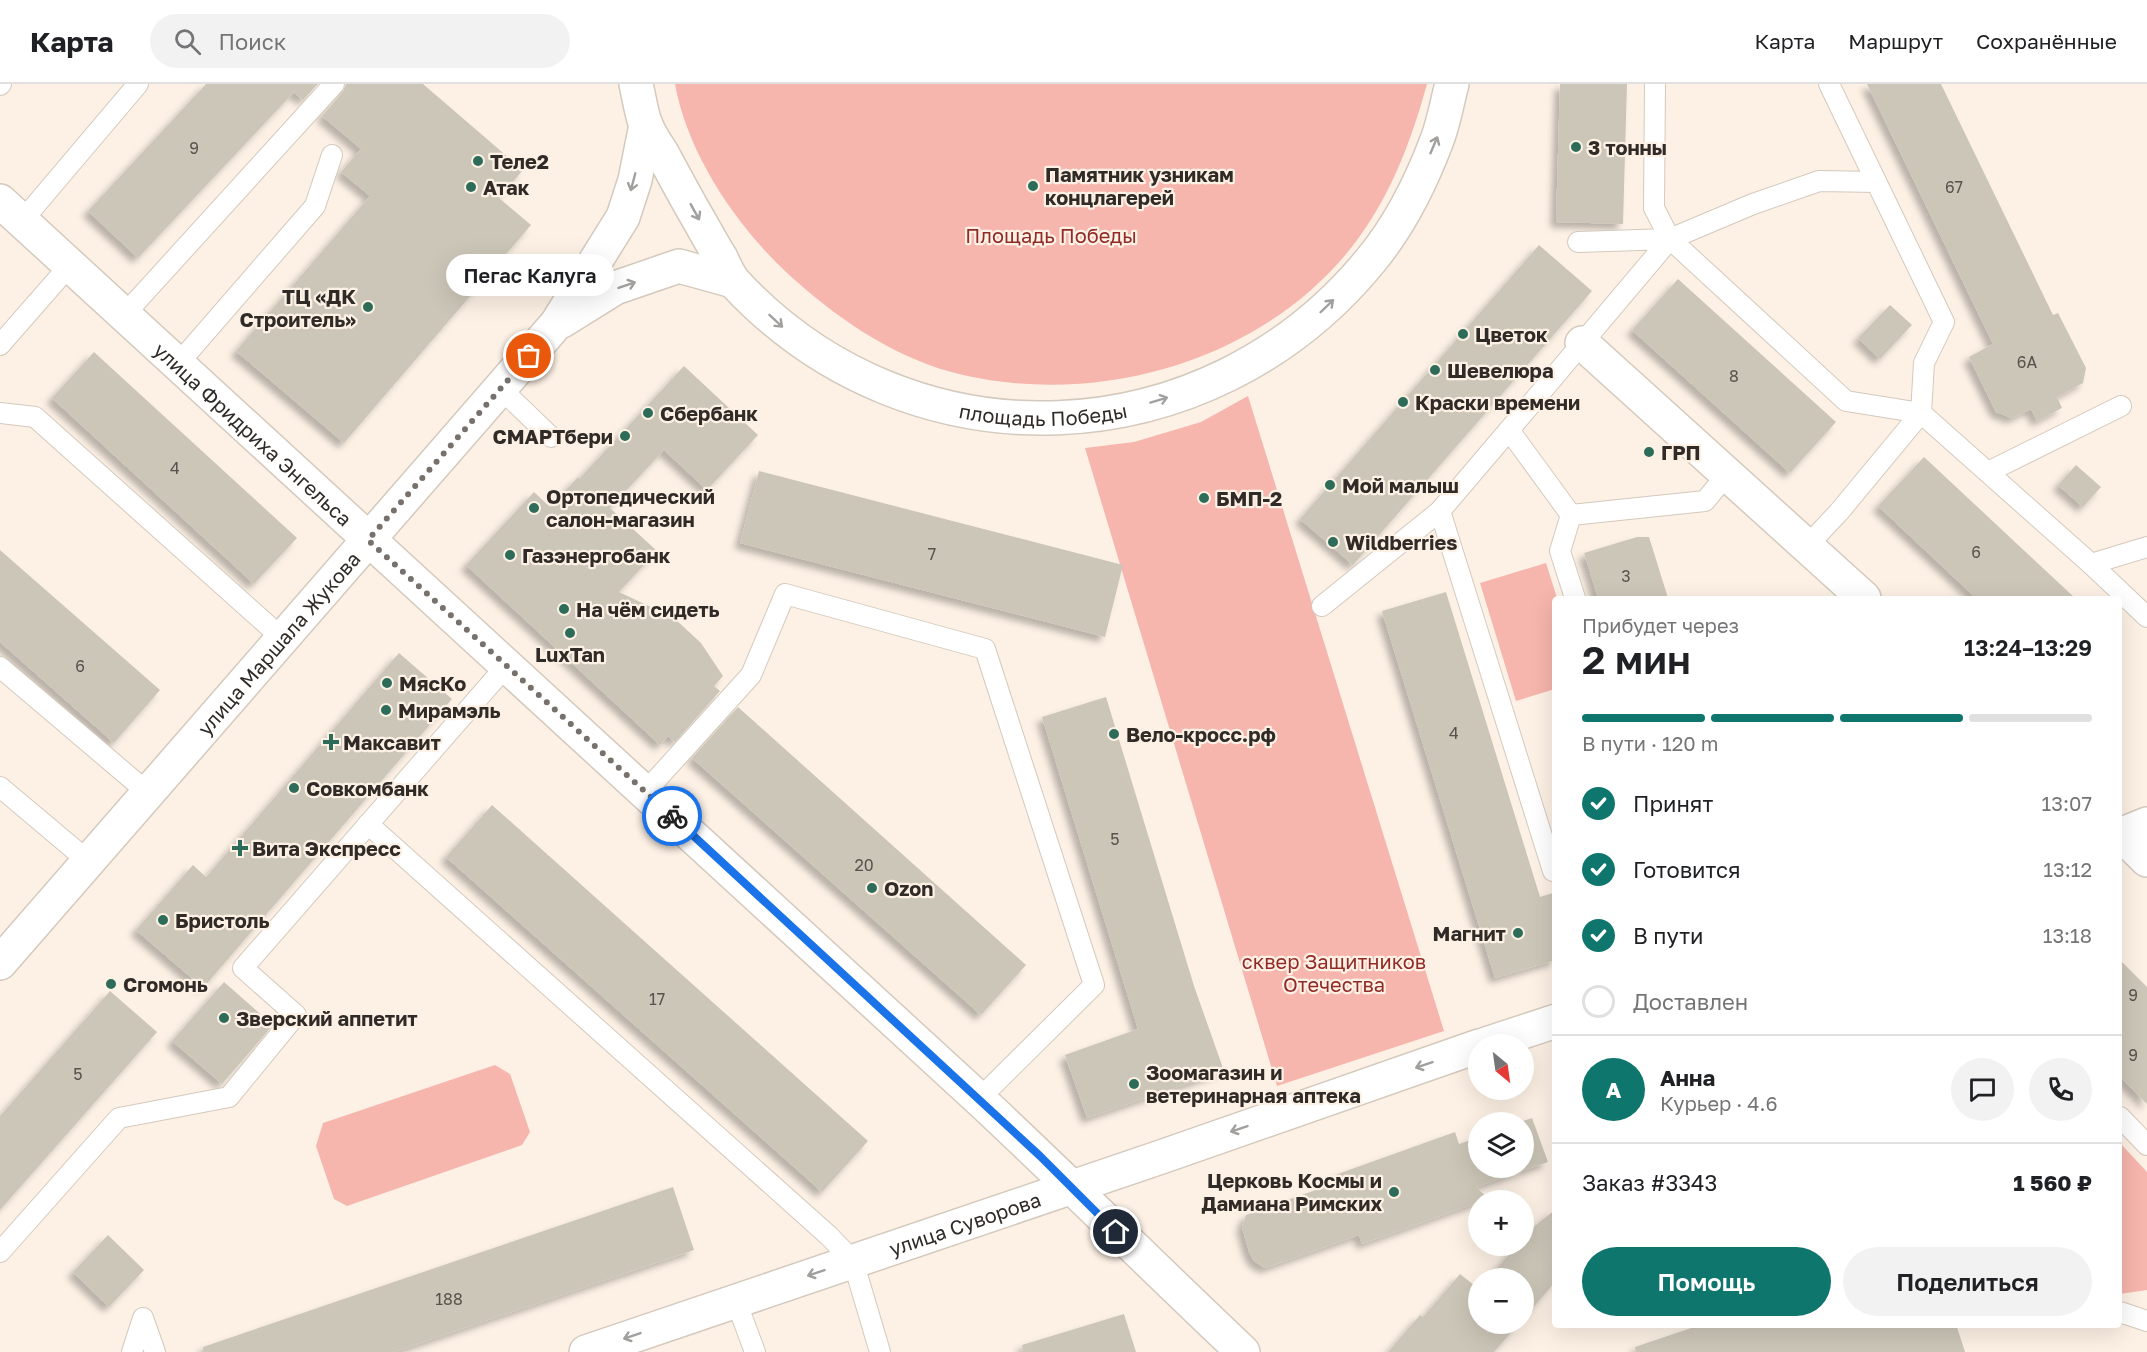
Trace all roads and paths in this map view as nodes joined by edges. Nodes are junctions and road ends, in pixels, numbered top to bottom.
1 (138, 84) edge
2 (334, 84) edge
3 (636, 84) edge
4 (1452, 84) edge
5 (1655, 84) edge
6 (1829, 84) edge
7 (646, 125) junction
8 (332, 155) dead end
9 (1876, 182) junction
10 (11, 211) edge
11 (1670, 239) junction
12 (1578, 242) dead end
13 (70, 265) junction
14 (733, 280) junction
15 (124, 315) junction
16 (557, 323) junction
17 (1582, 343) junction
18 (0, 345) edge
19 (177, 364) junction
20 (500, 388) junction
21 (2121, 406) dead end
22 (0, 413) edge
23 (1921, 413) junction
24 (1509, 430) junction
25 (551, 437) dead end
26 (1988, 472) junction
27 (1728, 473) junction
28 (1440, 511) junction
29 (1571, 515) junction
30 (368, 540) junction
31 (1807, 546) junction
32 (2147, 547) edge
33 (2091, 564) junction
34 (1574, 596) edge
35 (1862, 596) edge
36 (1323, 606) dead end
37 (2147, 617) edge
38 (282, 638) junction
39 (507, 665) junction
40 (0, 668) edge
41 (0, 787) edge
42 (646, 791) junction
43 (147, 792) junction
44 (368, 824) junction
45 (2127, 832) edge
46 (2147, 860) edge
47 (88, 861) junction
48 (1552, 868) edge
49 (0, 963) edge
50 (1552, 1022) edge
51 (1516, 1034) edge
52 (1468, 1050) edge
53 (979, 1099) junction
54 (2122, 1119) edge
55 (2147, 1145) edge
56 (1071, 1186) junction
57 (0, 1252) edge
58 (853, 1261) junction
59 (736, 1301) junction
60 (2122, 1313) edge
61 (2147, 1321) edge
62 (132, 1352) edge
63 (155, 1352) edge
64 (586, 1352) edge
65 (755, 1352) edge
66 (880, 1352) edge
67 (1243, 1352) edge

1 - 10 lane
2 - 15 lane
3 - 7 street, площадь Победы
14 -> 4 street, площадь Победы
5 - 11 lane
6 - 9 lane
7 -> 14 street, площадь Победы
7 -> 16 street
8 - 19 lane
9 - 11 lane
9 - 23 lane
10 - 13 street, улица Фридриха Энгельса
11 - 12 lane
11 - 17 lane
11 - 23 lane
13 - 15 street, улица Фридриха Энгельса
13 - 18 lane
16 -> 14 street
15 - 19 street, улица Фридриха Энгельса
16 - 20 street, улица Маршала Жукова
17 - 24 lane
17 - 27 street
19 - 30 street, улица Фридриха Энгельса
20 - 25 lane
20 - 30 street, улица Маршала Жукова
21 - 26 lane
22 - 38 lane
23 - 26 lane
23 - 31 lane
24 - 28 lane
24 - 29 lane
26 - 33 lane
27 - 29 lane
27 - 31 street
28 - 36 lane
28 - 48 lane
29 - 34 lane
30 - 38 street, улица Маршала Жукова
30 - 39 street, улица Фридриха Энгельса
31 - 35 street
32 - 33 lane
33 - 37 lane
38 - 43 street, улица Маршала Жукова
39 - 42 street, улица Фридриха Энгельса
39 - 44 lane
40 - 43 lane
41 - 47 lane
42 - 53 street, улица Фридриха Энгельса
42 - 53 lane
43 - 47 street, улица Маршала Жукова
44 - 57 lane
44 - 58 lane
45 - 46 street
47 - 49 street, улица Маршала Жукова
50 - 51 street
52 -> 56 street, улица Суворова
53 - 56 street, улица Фридриха Энгельса
54 - 55 lane
56 - 58 street, улица Суворова
56 - 67 street, улица Фридриха Энгельса
58 -> 59 street, улица Суворова
58 - 66 lane
59 -> 64 street, улица Суворова
59 - 65 lane
60 - 61 lane
62 - 63 lane

